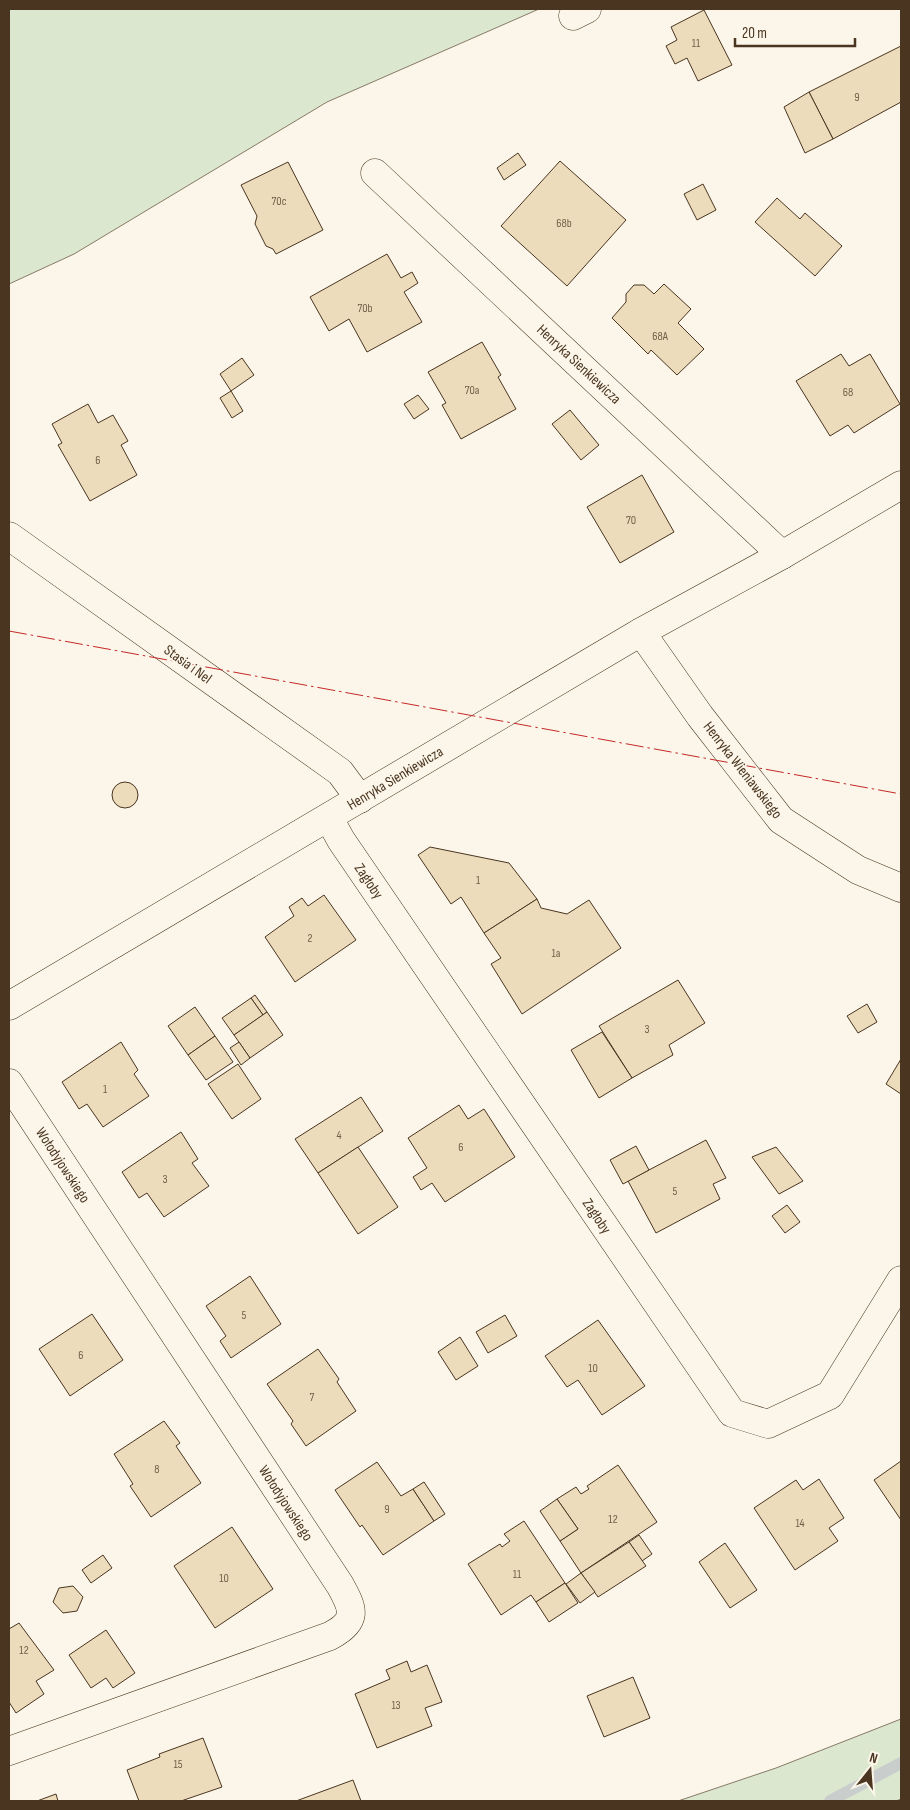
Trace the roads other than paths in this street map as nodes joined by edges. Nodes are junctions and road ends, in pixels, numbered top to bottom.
1 (375, 173) dead end
2 (901, 485) edge
3 (9, 536) edge
4 (782, 555) junction
5 (641, 632) junction
6 (360, 799) junction
7 (329, 818) junction
8 (901, 888) edge
9 (9, 1006) edge
10 (9, 1083) edge
11 (901, 1280) edge
12 (9, 1751) edge

1 - 4 street, Henryka Sienkiewicza
2 - 4 street, Henryka Sienkiewicza
3 - 6 street, Stasia i Nel
4 - 5 street, Henryka Sienkiewicza
5 - 6 street, Henryka Sienkiewicza
5 - 8 street, Henryka Wieniawskiego
6 - 7 street, Henryka Sienkiewicza
7 - 9 street, Henryka Sienkiewicza
7 - 11 street, Zagłoby
10 - 12 street, Wołodyjowskiego

